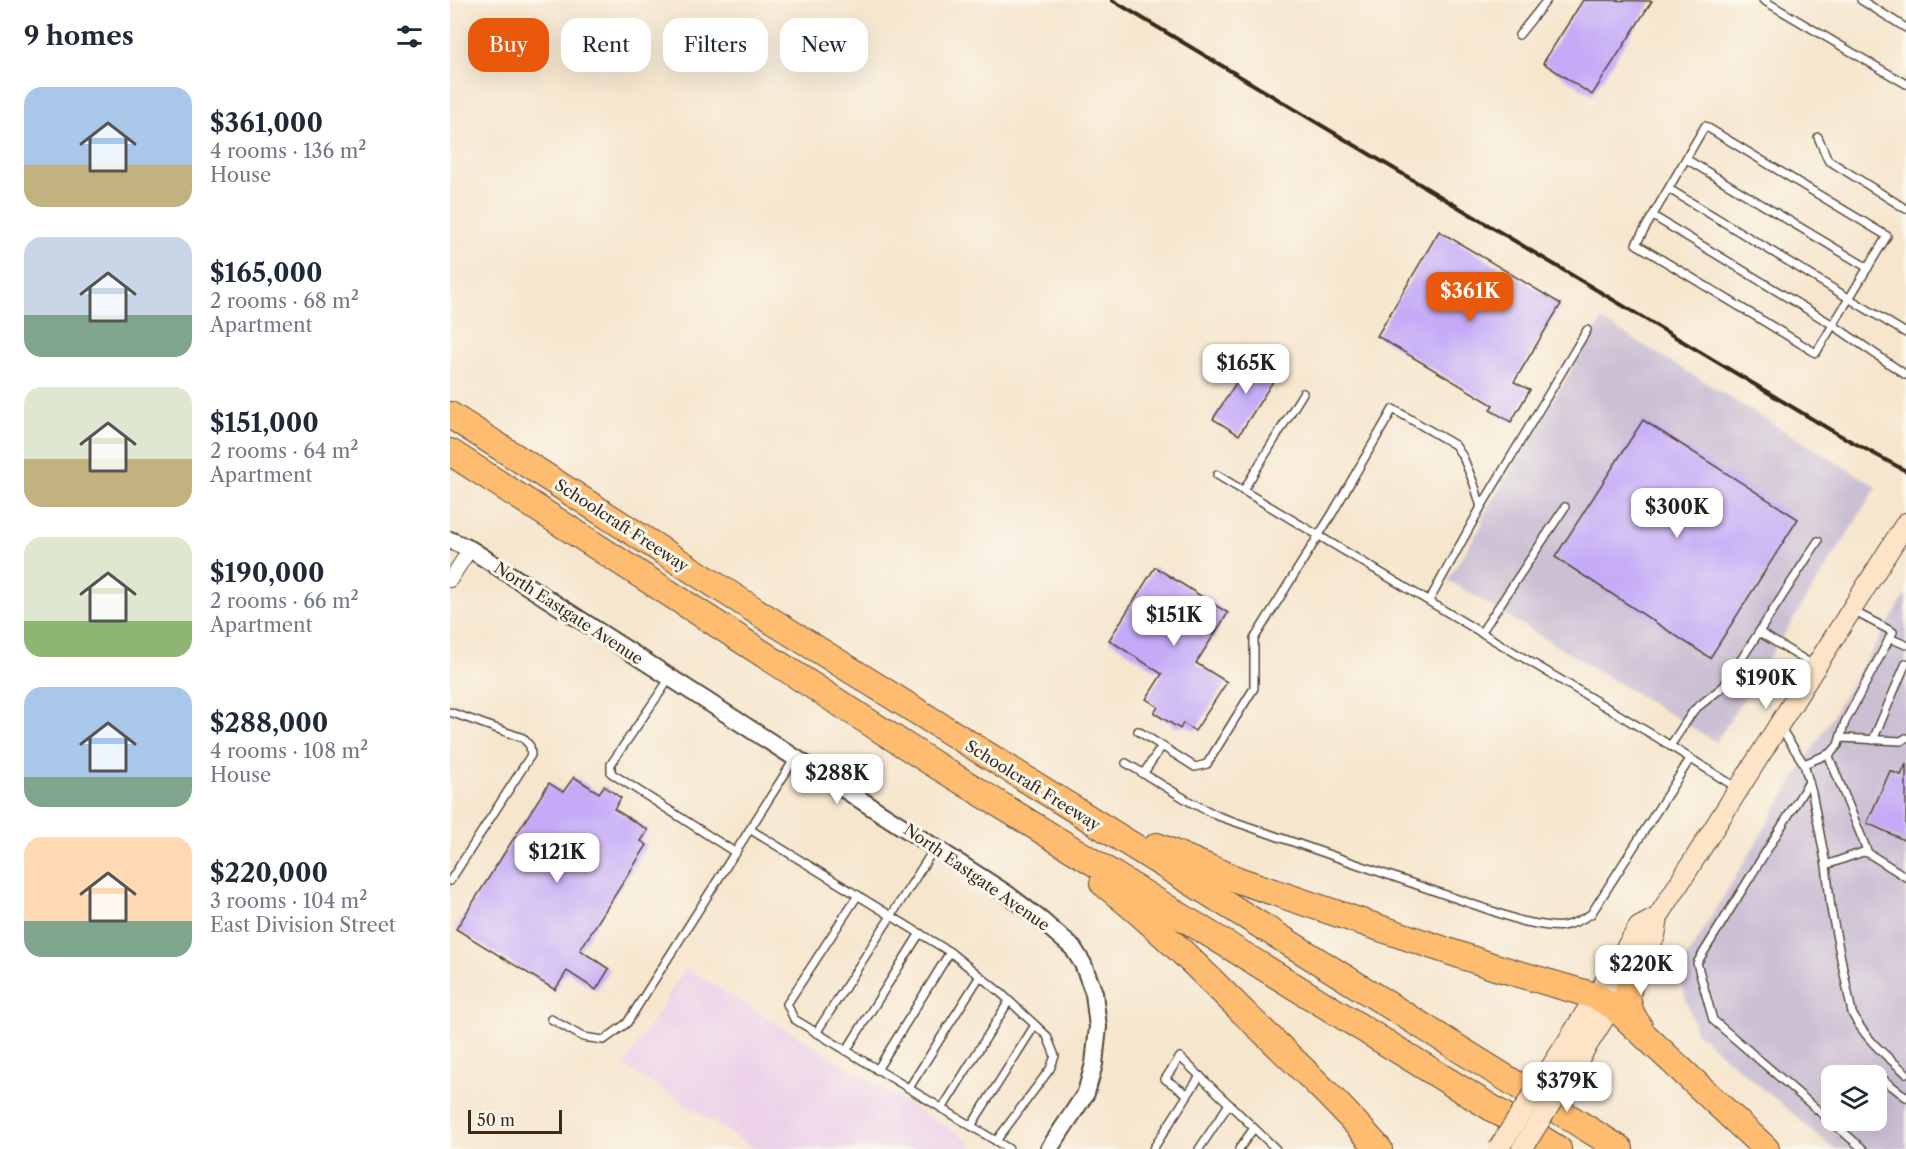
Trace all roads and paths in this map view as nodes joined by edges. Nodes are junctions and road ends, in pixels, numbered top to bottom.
1 (1547, 0) edge
2 (1763, 0) edge
3 (1861, 0) edge
4 (1906, 28) edge
5 (1519, 35) dead end
6 (1906, 84) edge
7 (1818, 137) dead end
8 (1686, 159) junction
9 (1669, 189) junction
10 (1906, 209) edge
11 (1653, 216) junction
12 (1868, 268) junction
13 (1849, 298) junction
14 (1833, 325) junction
15 (1587, 330) dead end
16 (1906, 333) edge
17 (1906, 375) edge
18 (1303, 393) dead end
19 (450, 415) edge
20 (450, 452) edge
21 (1217, 475) dead end
22 (1243, 490) junction
23 (1481, 507) junction
24 (1564, 507) dead end
25 (1906, 523) edge
26 (1318, 535) junction
27 (450, 540) edge
28 (1818, 541) dead end
29 (470, 549) junction
30 (450, 580) edge
31 (1429, 601) junction
32 (1851, 609) junction
33 (1759, 632) junction
34 (1481, 633) junction
35 (1889, 638) junction
36 (1906, 645) edge
37 (1906, 663) edge
38 (1815, 666) junction
39 (670, 678) junction
40 (450, 712) edge
41 (1779, 725) junction
42 (943, 728) junction
43 (1138, 731) dead end
44 (1841, 738) junction
45 (1906, 738) edge
46 (1874, 740) junction
47 (1162, 746) junction
48 (1670, 746) junction
49 (1828, 754) junction
50 (795, 758) junction
51 (926, 759) junction
52 (1690, 759) junction
53 (1126, 764) dead end
54 (1804, 764) junction
55 (1143, 774) junction
56 (1809, 782) junction
57 (1739, 790) junction
58 (751, 830) junction
59 (935, 847) junction
60 (1868, 853) junction
61 (736, 854) junction
62 (1826, 865) junction
63 (1906, 877) edge
64 (450, 881) edge
65 (858, 895) junction
66 (891, 916) junction
67 (1658, 917) junction
68 (920, 933) junction
69 (951, 952) junction
70 (1632, 975) junction
71 (980, 976) junction
72 (1009, 1000) junction
73 (1604, 1001) junction
74 (551, 1019) dead end
75 (1035, 1025) junction
76 (816, 1033) junction
77 (1646, 1036) junction
78 (1573, 1050) junction
79 (846, 1051) junction
80 (877, 1070) junction
81 (1906, 1073) edge
82 (1200, 1076) junction
83 (1887, 1082) edge
84 (909, 1089) junction
85 (1188, 1094) junction
86 (1906, 1097) edge
87 (1229, 1104) junction
88 (942, 1109) junction
89 (1821, 1112) edge
90 (971, 1126) junction
91 (1254, 1128) junction
92 (1843, 1131) edge
93 (996, 1141) junction
94 (1010, 1149) edge
95 (1049, 1149) edge
96 (1153, 1149) edge
97 (1199, 1149) edge
98 (1239, 1149) edge
99 (1276, 1149) edge
100 (1379, 1149) edge
101 (1498, 1149) edge
102 (1522, 1149) edge
103 (1558, 1149) edge
104 (1620, 1149) edge
105 (1766, 1149) edge
106 (1863, 1149) edge

1 - 5 lane
2 - 6 lane
3 - 4 lane
7 - 10 lane
8 - 9 lane
8 - 12 lane
8 - 12 lane
9 - 11 lane
9 - 13 lane
11 - 14 lane
11 - 14 lane
12 - 13 lane
13 - 14 lane
13 - 16 lane
14 - 17 lane
15 - 23 lane
18 - 22 lane
19 - 42 highway, Schoolcraft Freeway
20 - 51 highway, Schoolcraft Freeway
21 - 22 lane
22 - 26 lane
23 - 26 lane
23 - 31 lane
24 - 34 lane
25 - 32 main road
26 - 31 lane
26 - 47 lane
27 - 29 street, North Eastgate Avenue
28 - 33 lane
29 - 30 street
29 - 39 street, North Eastgate Avenue
31 - 34 lane
32 - 35 lane
32 - 38 main road
33 - 38 lane
33 - 48 lane
34 - 48 lane
35 - 36 lane
35 - 44 lane
37 - 46 lane
38 - 41 main road
39 - 50 street, North Eastgate Avenue
39 - 61 lane
40 - 64 lane
41 - 54 lane
41 - 57 main road
42 - 73 highway
42 - 104 highway, Schoolcraft Freeway
43 - 47 lane
44 - 46 lane
44 - 49 lane
45 - 46 lane
47 - 55 lane
48 - 52 lane
49 - 54 lane
49 - 60 lane
50 - 58 lane
50 - 59 street, North Eastgate Avenue
51 - 100 highway
51 - 103 highway, Schoolcraft Freeway
52 - 55 lane
52 - 57 lane
53 - 55 lane
54 - 56 lane
56 - 62 lane
56 - 89 lane
57 - 67 main road
58 - 61 lane
58 - 65 lane
59 - 66 lane
59 - 95 street, North Eastgate Avenue
60 - 62 lane
60 - 63 lane
61 - 74 lane
62 - 81 lane
65 - 66 lane
65 - 76 lane
66 - 68 lane
66 - 76 lane
67 - 70 main road
67 - 73 main road
68 - 69 lane
68 - 79 lane
69 - 71 lane
69 - 80 lane
70 - 73 main road
70 - 77 highway
71 - 72 lane
71 - 84 lane
72 - 75 lane
72 - 88 lane
73 - 77 highway
73 - 78 main road
75 - 90 lane
75 - 93 lane
76 - 79 lane
77 - 105 highway
78 - 101 main road, bridge
78 - 102 main road, bridge
79 - 80 lane
80 - 84 lane
82 - 85 lane
82 - 85 lane
82 - 87 lane
83 - 86 lane
84 - 88 lane
85 - 96 lane
87 - 91 lane
87 - 97 lane
88 - 90 lane
90 - 93 lane
91 - 98 lane
91 - 99 lane
92 - 106 lane
93 - 94 lane

